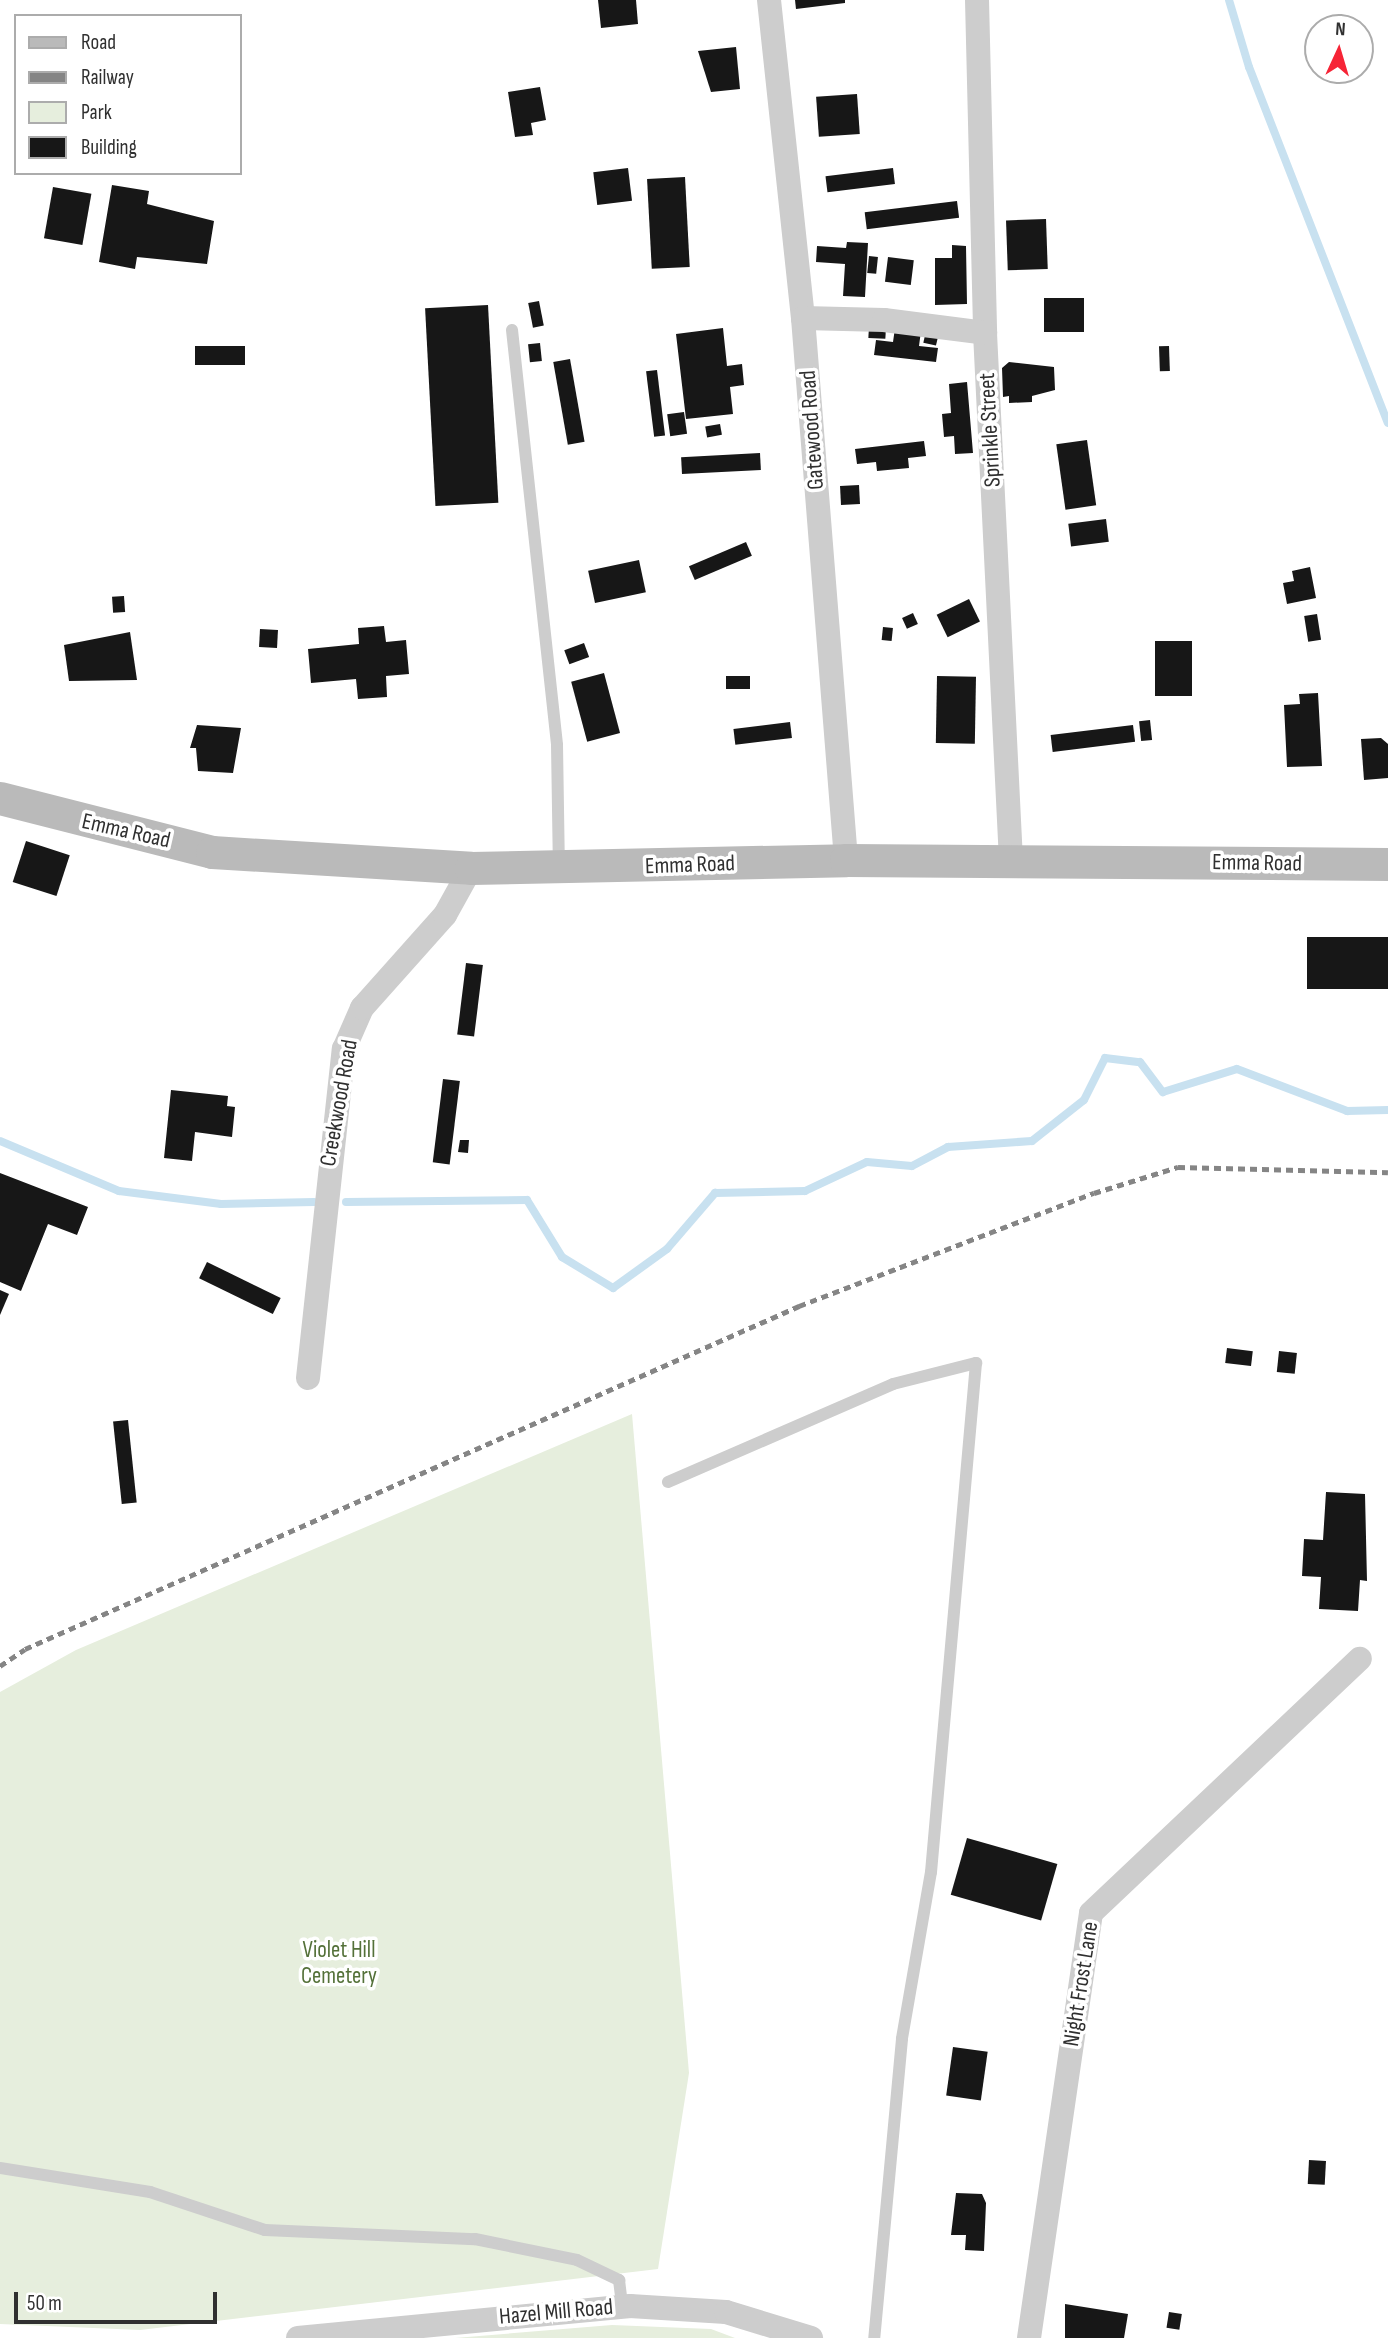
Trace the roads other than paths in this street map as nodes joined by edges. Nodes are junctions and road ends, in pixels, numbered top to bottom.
1 (769, 0) edge
2 (977, 0) edge
3 (803, 318) junction
4 (512, 330) dead end
5 (985, 333) junction
6 (0, 798) edge
7 (846, 860) junction
8 (1010, 860) junction
9 (1388, 864) edge
10 (471, 868) junction
11 (559, 869) junction
12 (308, 1378) dead end
13 (668, 1482) dead end
14 (1360, 1659) dead end
15 (0, 2168) edge
16 (622, 2306) junction
17 (298, 2338) edge
18 (811, 2338) edge
19 (874, 2338) edge
20 (1029, 2338) edge

1 - 3 street, Gatewood Road
2 - 5 street, Sprinkle Street
3 - 5 street
3 - 7 street, Gatewood Road
4 - 11 lane
5 - 8 street, Sprinkle Street
6 - 10 street, Emma Road
7 - 8 street, Emma Road
7 - 11 street, Emma Road
8 - 9 street, Emma Road
10 - 11 street, Emma Road
10 - 12 street, Creekwood Road
13 - 19 lane
14 - 20 street, Night Frost Lane
15 - 16 lane
16 - 17 street, Hazel Mill Road
16 - 18 street, Hazel Mill Road

